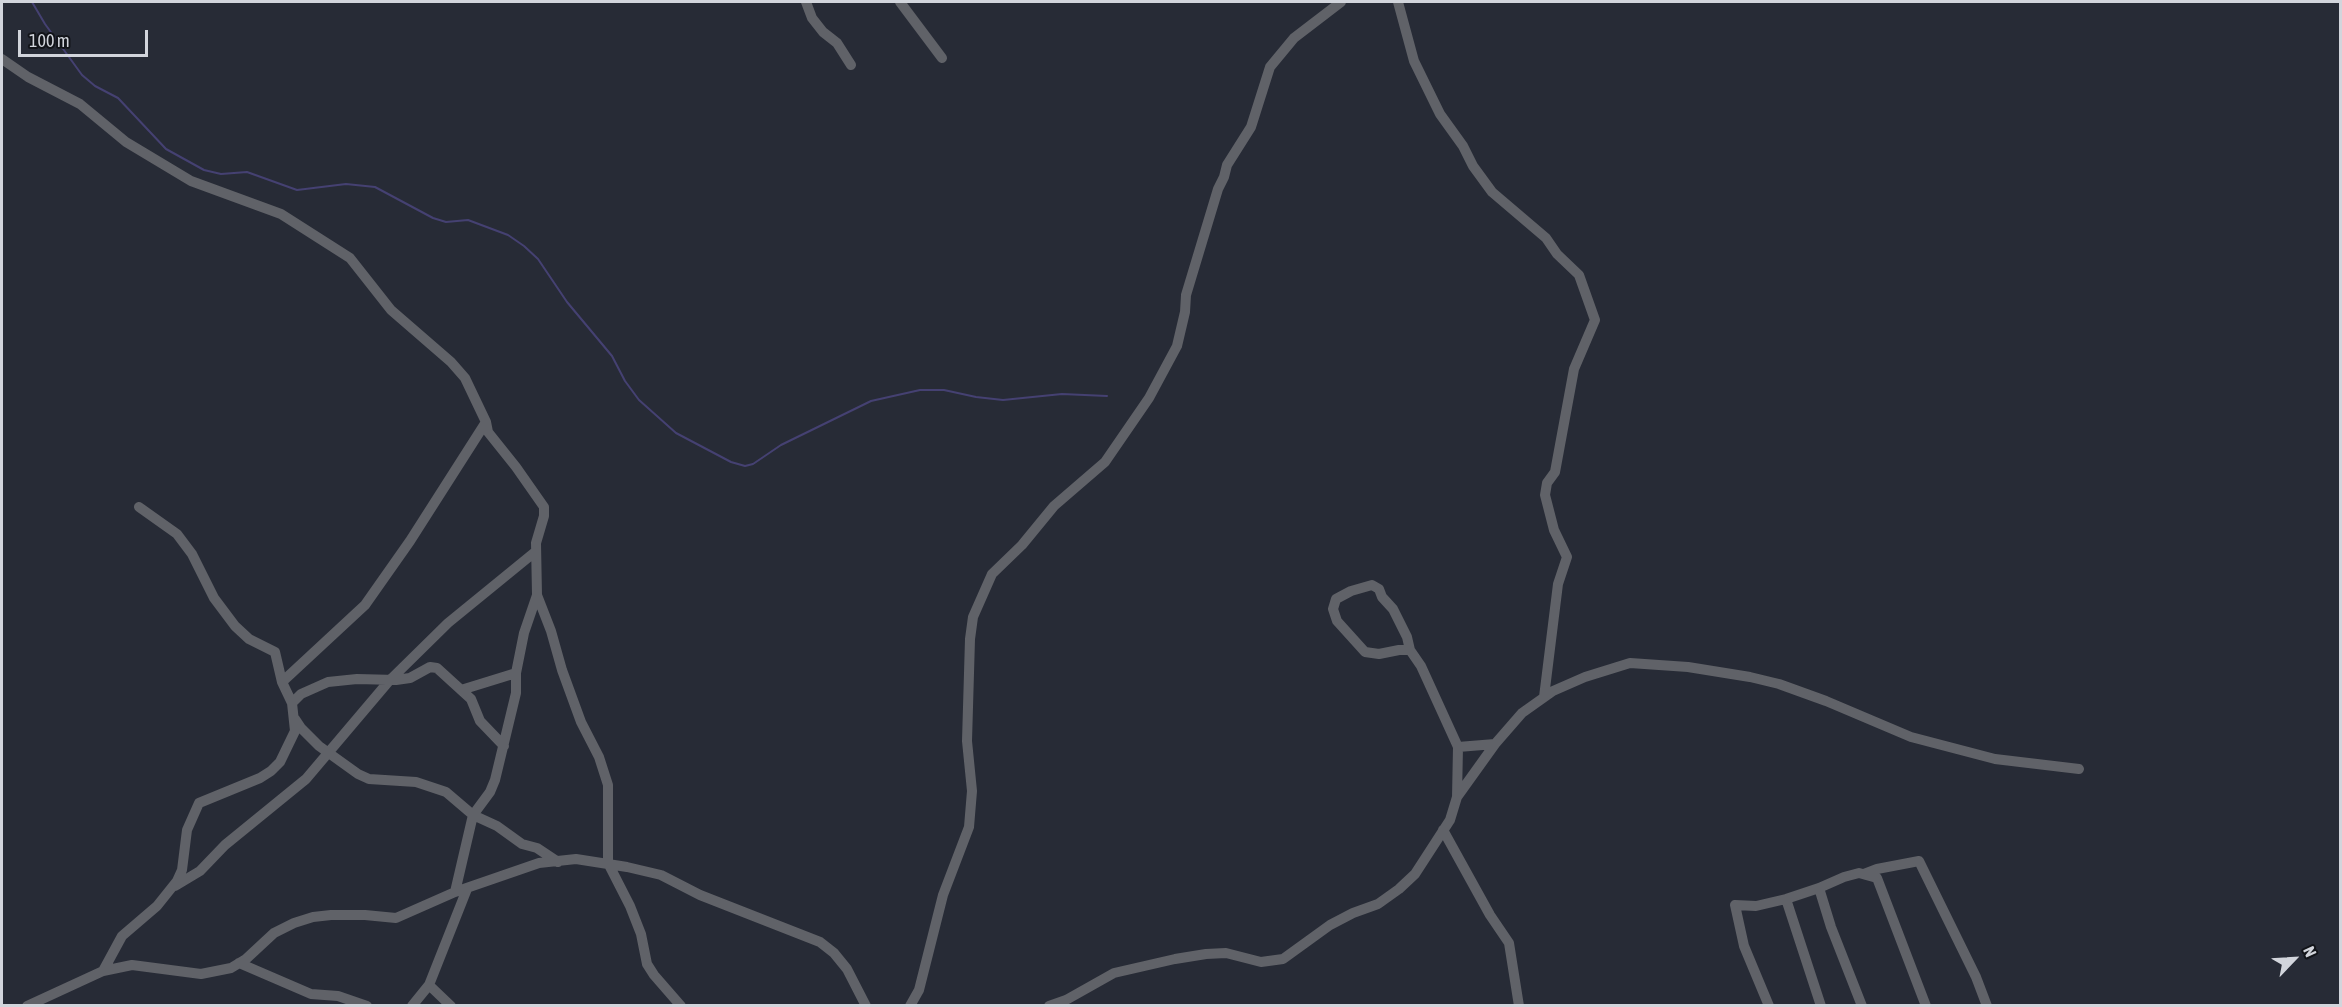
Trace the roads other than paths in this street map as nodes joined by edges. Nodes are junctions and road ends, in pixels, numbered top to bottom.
1 (806, 2) edge
2 (900, 2) edge
3 (1341, 2) edge
4 (1398, 2) edge
5 (942, 58) dead end
6 (2, 59) edge
7 (850, 65) dead end
8 (486, 422) junction
9 (139, 507) dead end
10 (536, 552) junction
11 (537, 594) junction
12 (1410, 650) junction
13 (516, 673) junction
14 (389, 681) junction
15 (282, 682) junction
16 (461, 690) junction
17 (1544, 697) junction
18 (292, 703) junction
19 (294, 717) junction
20 (1495, 744) junction
21 (504, 746) junction
22 (1458, 747) junction
23 (329, 754) junction
24 (2079, 769) dead end
25 (1456, 797) junction
26 (473, 816) junction
27 (1443, 830) junction
28 (558, 862) junction
29 (608, 863) junction
30 (1864, 874) junction
31 (172, 887) junction
32 (1820, 888) junction
33 (467, 889) junction
34 (455, 892) junction
35 (1786, 899) junction
36 (239, 963) junction
37 (103, 971) junction
38 (429, 986) junction
39 (27, 1005) edge
40 (367, 1005) edge
41 (412, 1005) edge
42 (451, 1005) edge
43 (681, 1005) edge
44 (866, 1005) edge
45 (910, 1005) edge
46 (1049, 1005) edge
47 (1520, 1005) edge
48 (1769, 1005) edge
49 (1821, 1005) edge
50 (1862, 1005) edge
51 (1926, 1005) edge
52 (1987, 1005) edge

1 - 7 street
2 - 5 street
3 - 45 street
4 - 17 street
6 - 8 street
8 - 10 street
8 - 15 street
9 - 15 street
10 - 11 street
10 - 14 street
11 - 13 street
11 - 29 street
12 - 12 street
12 - 22 street
13 - 16 street
13 - 21 street
14 - 16 street
14 - 18 street
14 - 23 street
15 - 18 street
16 - 21 street
17 - 20 street
17 - 24 street
18 - 19 street
19 - 23 street
19 - 31 street
20 - 22 street
20 - 25 street
21 - 26 street
22 - 25 street
23 - 26 street
23 - 31 street
25 - 27 street
26 - 28 street
26 - 34 street
27 - 46 street
27 - 47 street
28 - 29 street
28 - 33 street
29 - 43 street
29 - 44 street
30 - 32 street
30 - 51 street
30 - 52 street
31 - 37 street
32 - 35 street
32 - 50 street
33 - 34 street
33 - 38 street
34 - 36 street
35 - 48 street
35 - 49 street
36 - 37 street
36 - 40 street
37 - 39 street
38 - 41 street
38 - 42 street

